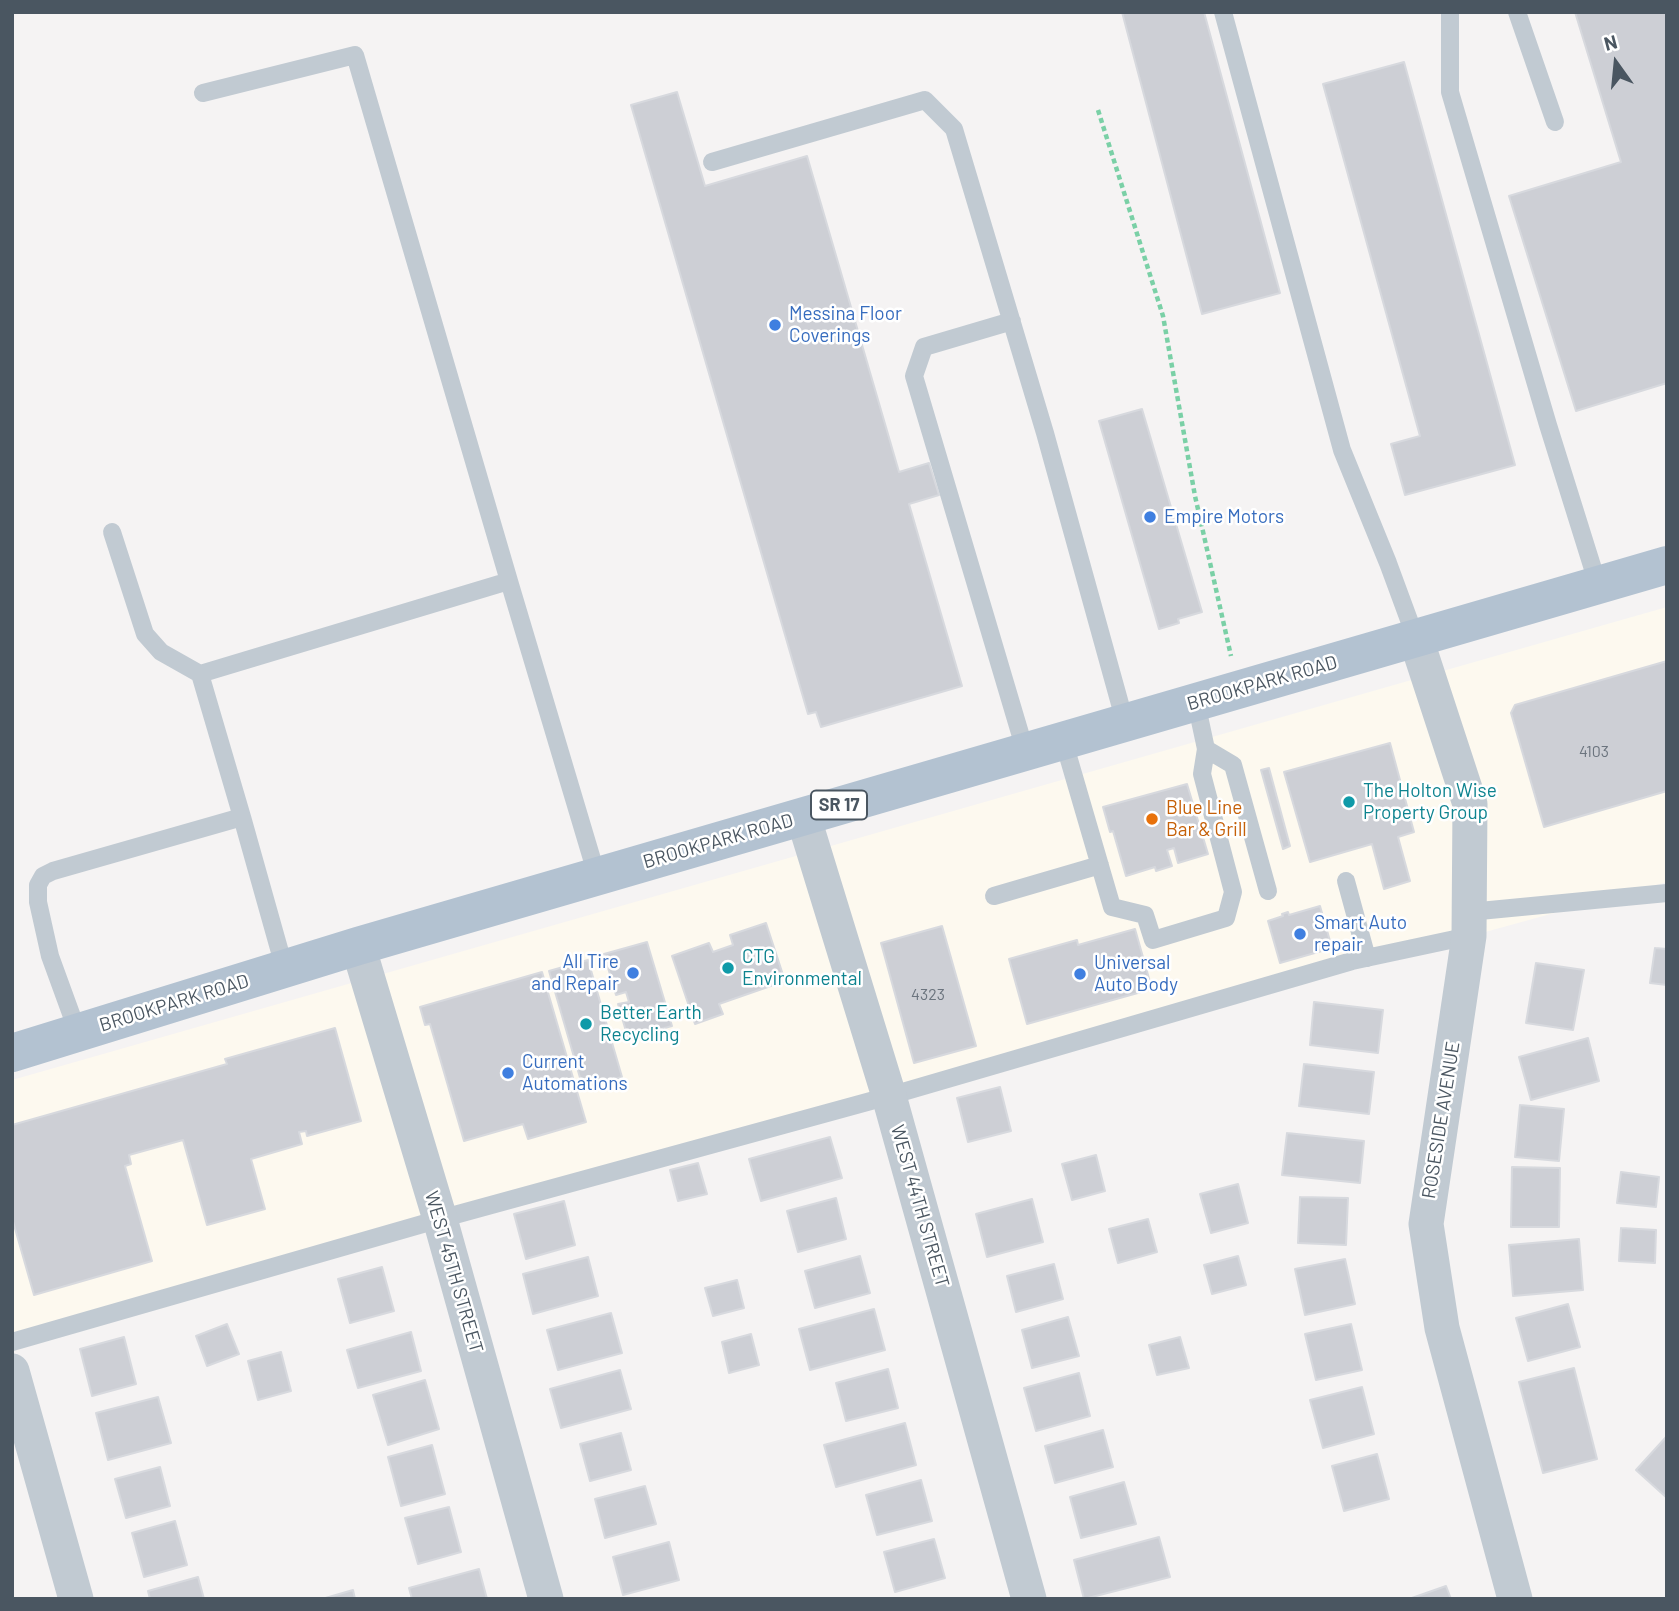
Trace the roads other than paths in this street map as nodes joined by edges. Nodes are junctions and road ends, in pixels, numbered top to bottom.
1 (1223, 12) edge
2 (1450, 12) edge
3 (1517, 12) edge
4 (202, 93) dead end
5 (1555, 121) dead end
6 (712, 162) dead end
7 (1012, 321) junction
8 (112, 532) dead end
9 (1667, 565) edge
10 (509, 581) junction
11 (1598, 585) junction
12 (1416, 639) junction
13 (200, 674) junction
14 (1196, 702) junction
15 (1125, 722) junction
16 (1063, 739) junction
17 (1206, 749) junction
18 (1025, 750) junction
19 (803, 816) junction
20 (243, 817) junction
21 (1100, 865) junction
22 (597, 876) junction
23 (1346, 881) dead end
24 (1268, 891) dead end
25 (1667, 894) edge
26 (994, 896) dead end
27 (1469, 924) junction
28 (358, 946) junction
29 (1367, 958) junction
30 (285, 970) junction
31 (78, 1033) junction
32 (12, 1052) edge
33 (889, 1096) junction
34 (440, 1219) junction
35 (12, 1342) edge
36 (12, 1371) edge
37 (76, 1599) edge
38 (546, 1599) edge
39 (1029, 1599) edge
40 (1515, 1599) edge

1 - 12 lane
2 - 11 lane
3 - 5 lane
4 - 10 lane
6 - 7 lane
7 - 15 lane
7 - 18 lane
8 - 13 lane
9 - 11 main road, BROOKPARK ROAD / SR 17
10 - 13 lane
10 - 22 lane
11 - 12 main road, BROOKPARK ROAD / SR 17
12 - 14 main road, BROOKPARK ROAD / SR 17
12 - 27 street, ROSESIDE AVENUE
13 - 20 lane
14 - 15 main road, BROOKPARK ROAD / SR 17
14 - 17 lane
15 - 16 main road, BROOKPARK ROAD / SR 17
16 - 18 main road, BROOKPARK ROAD / SR 17
16 - 21 lane
17 - 21 lane
17 - 24 lane
18 - 19 main road, BROOKPARK ROAD / SR 17
19 - 22 main road, BROOKPARK ROAD / SR 17
19 - 33 street, WEST 44TH STREET
20 - 30 lane
20 - 31 lane
21 - 26 lane
22 - 28 main road, BROOKPARK ROAD / SR 17
23 - 29 lane
25 - 27 lane
27 - 29 lane
27 - 40 street, ROSESIDE AVENUE
28 - 30 main road, BROOKPARK ROAD / SR 17
28 - 34 street, WEST 45TH STREET
29 - 33 lane
30 - 31 main road, BROOKPARK ROAD / SR 17
31 - 32 main road, BROOKPARK ROAD / SR 17
33 - 34 lane
33 - 39 street, WEST 44TH STREET
34 - 35 lane
34 - 38 street, WEST 45TH STREET
36 - 37 street

